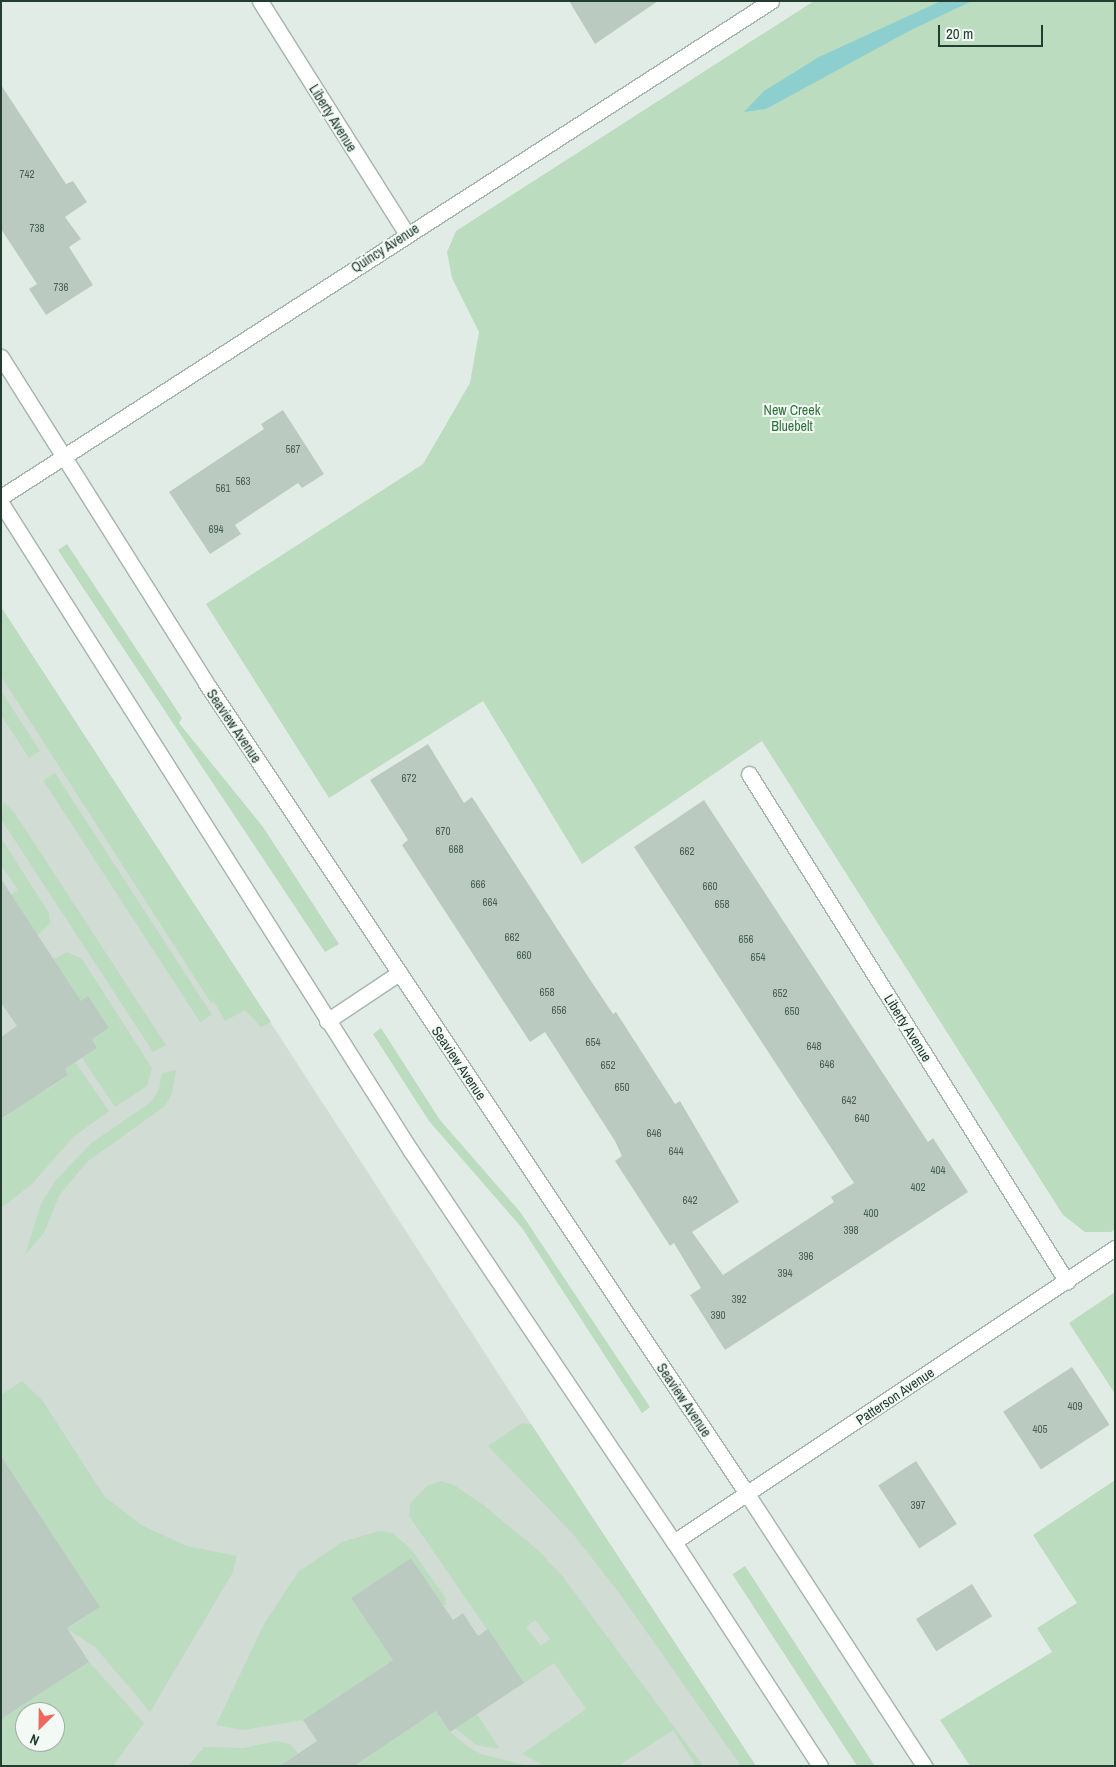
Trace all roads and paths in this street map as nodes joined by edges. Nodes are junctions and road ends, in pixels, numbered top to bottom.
1 (260, 1) edge
2 (771, 1) edge
3 (407, 234) junction
4 (1, 357) edge
5 (65, 456) junction
6 (1, 497) edge
7 (1, 503) edge
8 (749, 774) dead end
9 (399, 973) junction
10 (327, 1021) junction
11 (1115, 1248) edge
12 (1067, 1282) junction
13 (747, 1494) junction
14 (674, 1542) junction
15 (820, 1766) edge
16 (924, 1766) edge

1 - 3 street, Liberty Avenue
2 - 3 street, Quincy Avenue
3 - 5 street, Quincy Avenue
4 - 5 street, Seaview Avenue
5 - 6 street, Quincy Avenue
5 - 9 street, Seaview Avenue
7 - 10 street
8 - 12 street, Liberty Avenue
9 - 10 street
9 - 13 street, Seaview Avenue
10 - 14 street
11 - 12 street, Patterson Avenue
12 - 13 street, Patterson Avenue
13 - 14 street, Patterson Avenue
13 - 16 street, Seaview Avenue
14 - 15 street

